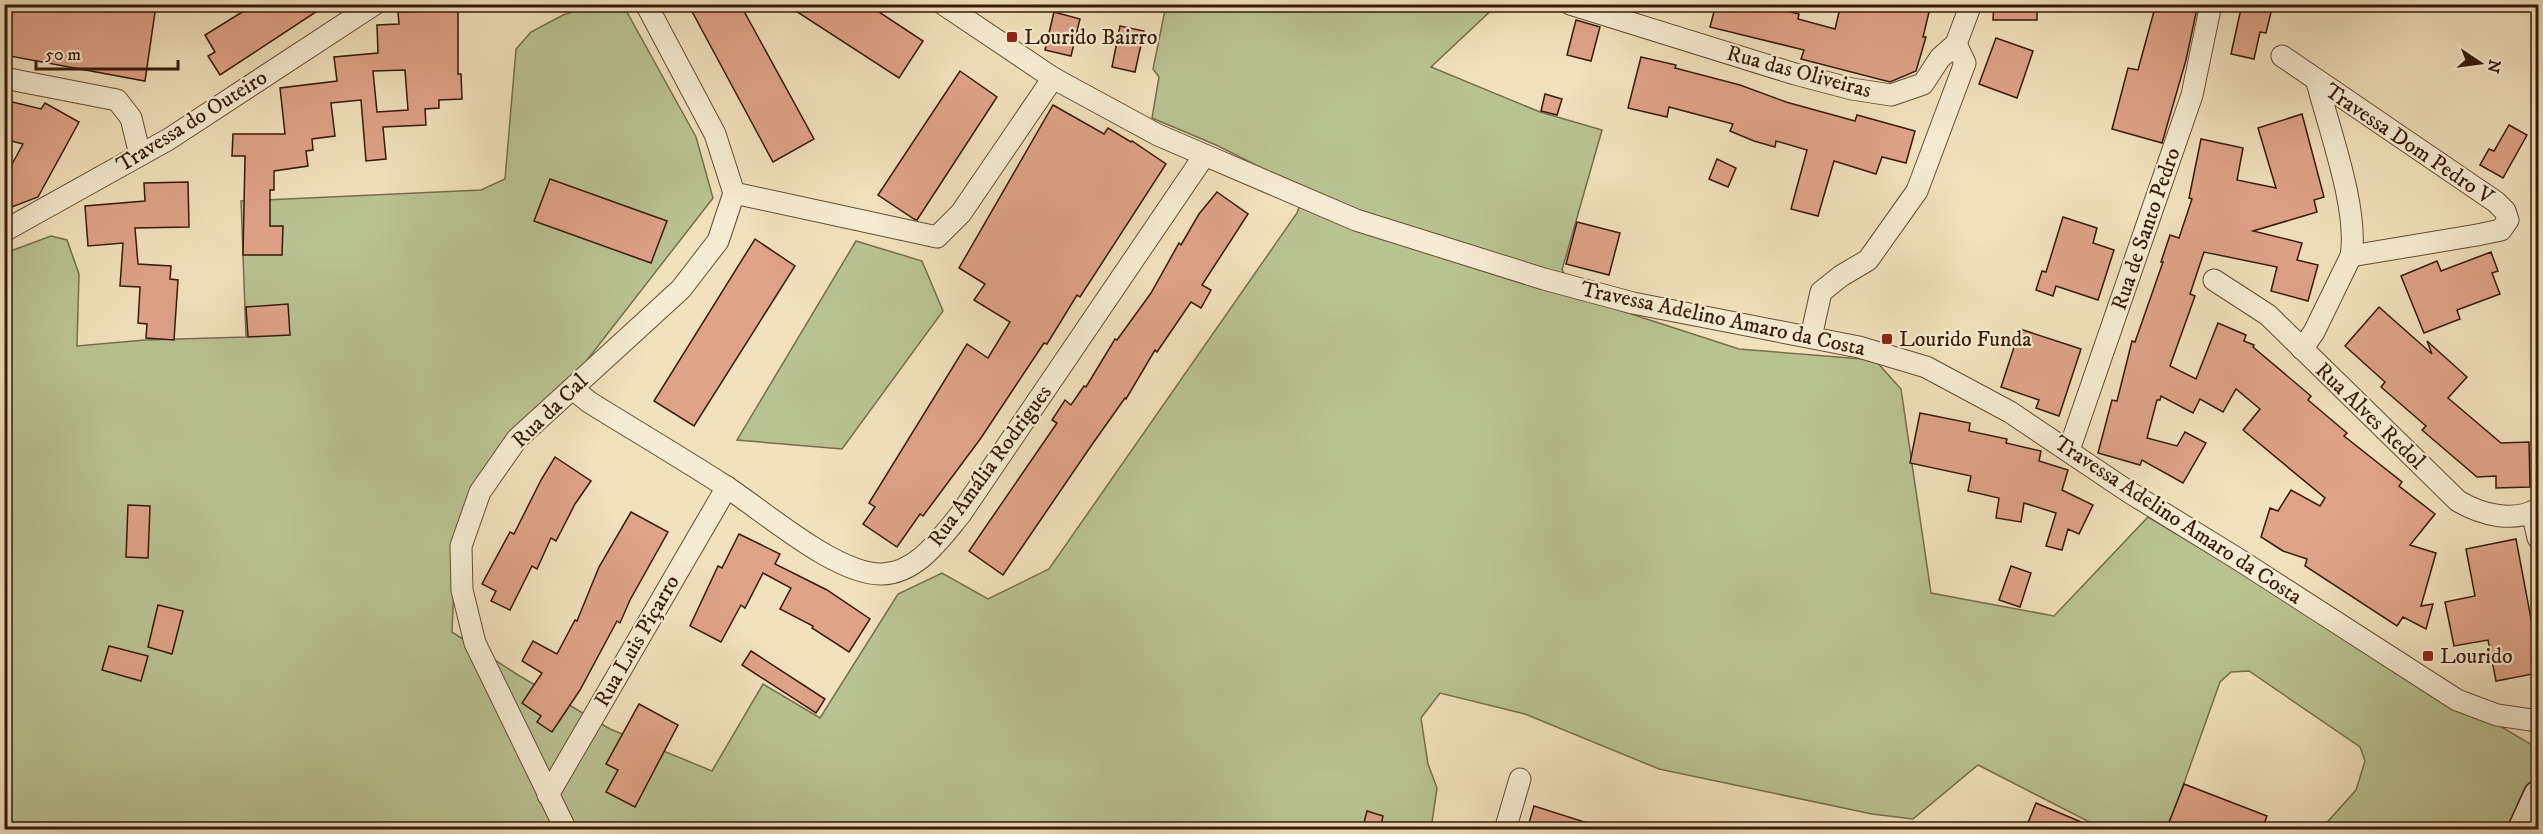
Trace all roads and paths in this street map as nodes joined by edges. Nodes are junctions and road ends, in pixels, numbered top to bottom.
1 (375, 4) edge
2 (646, 4) edge
3 (943, 4) edge
4 (1570, 4) edge
5 (1971, 4) edge
6 (2211, 4) edge
7 (1956, 44) junction
8 (2282, 56) dead end
9 (4, 78) edge
10 (1053, 78) junction
11 (2317, 82) junction
12 (140, 155) junction
13 (1204, 156) junction
14 (734, 193) junction
15 (4, 231) edge
16 (2351, 256) junction
17 (2214, 280) dead end
18 (1811, 337) junction
19 (2302, 349) junction
20 (573, 389) junction
21 (2069, 450) junction
22 (727, 487) junction
23 (2535, 510) edge
24 (2538, 538) edge
25 (2538, 721) edge
26 (1520, 779) dead end
27 (548, 795) junction
28 (2538, 795) edge
29 (566, 830) edge
30 (1504, 830) edge
31 (2522, 830) edge

1 - 12 street, Travessa do Outeiro
2 - 14 street
3 - 10 street, Travessa Adelino Amaro da Costa
4 - 7 street, Rua das Oliveiras
5 - 7 street
6 - 21 street, Rua de Santo Pedro
7 - 18 street
8 - 11 street, Travessa Dom Pedro V
9 - 12 street
10 - 13 street, Travessa Adelino Amaro da Costa
10 - 14 street
11 - 16 street, Travessa Dom Pedro V
11 - 16 street, Travessa Dom Pedro V
12 - 15 street, Travessa do Outeiro
13 - 18 street, Travessa Adelino Amaro da Costa
13 - 22 street, Rua Amália Rodrigues
14 - 20 street, Rua da Cal
16 - 19 street, Travessa Dom Pedro V
17 - 19 street, Rua Alves Redol
18 - 21 street, Travessa Adelino Amaro da Costa
19 - 23 street, Rua Alves Redol
20 - 22 street, Rua Amália Rodrigues
20 - 27 street, Rua da Cal
21 - 25 street, Travessa Adelino Amaro da Costa
22 - 27 street, Rua Luis Piçarro
23 - 24 street
26 - 30 street
27 - 29 street, Rua da Cal
28 - 31 street

